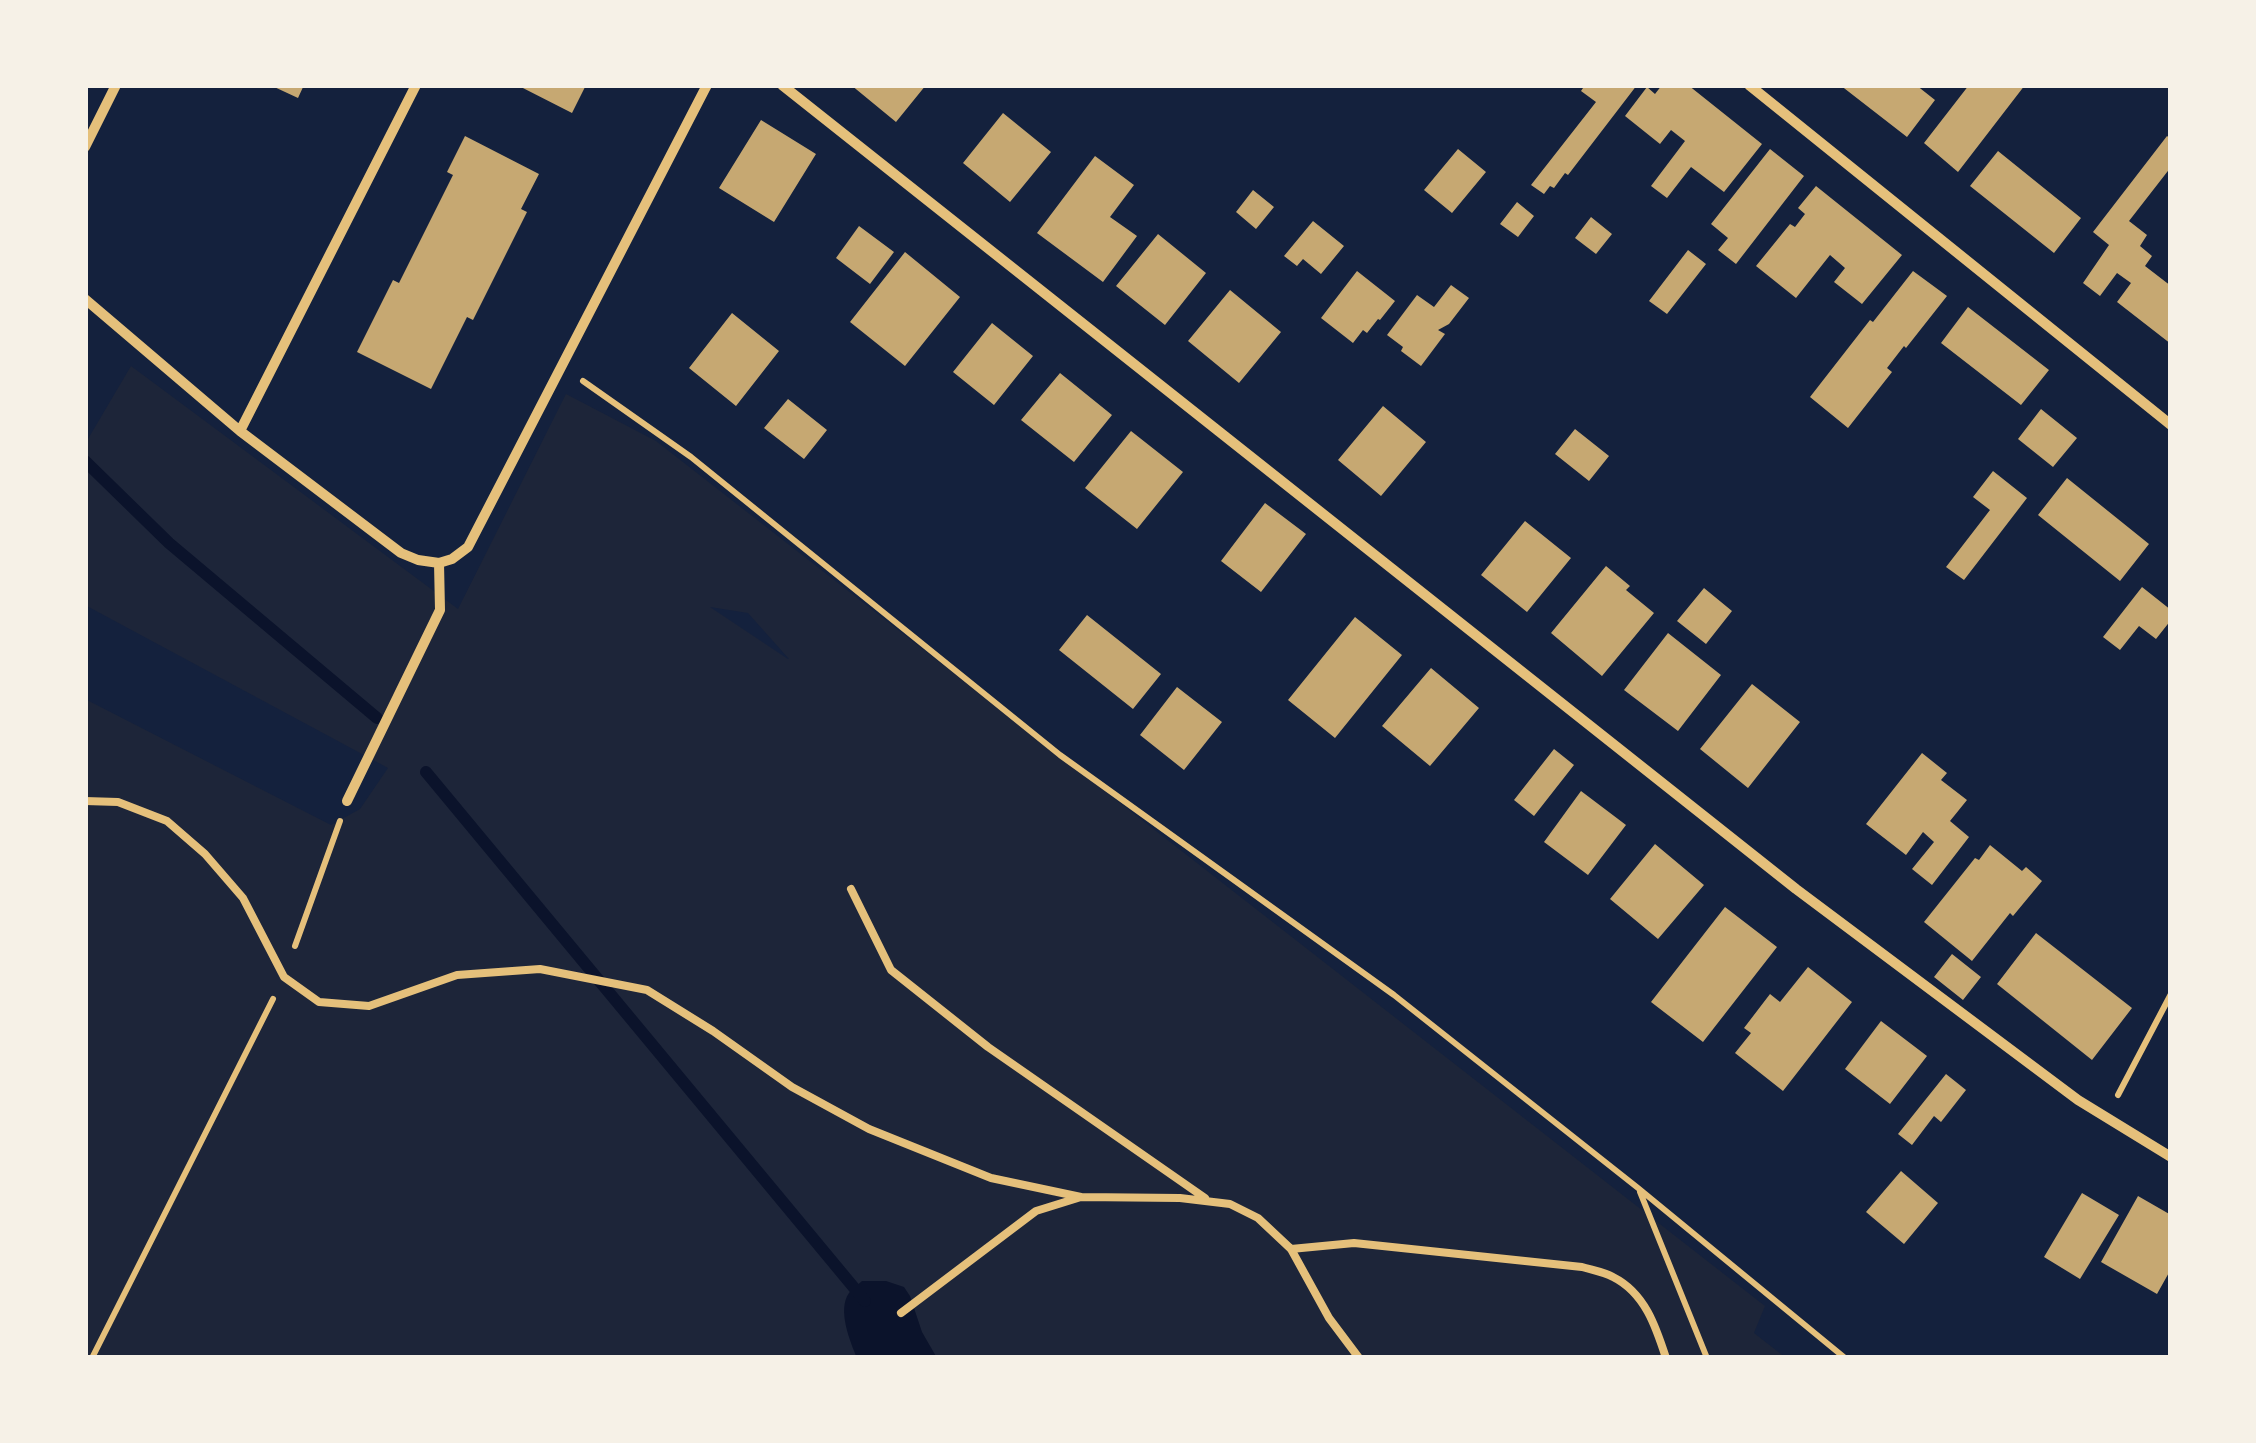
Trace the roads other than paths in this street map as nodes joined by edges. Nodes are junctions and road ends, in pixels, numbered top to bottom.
1 (116, 85) edge
2 (416, 85) edge
3 (707, 85) edge
4 (782, 85) edge
5 (1749, 85) edge
6 (85, 147) edge
7 (85, 299) edge
8 (2171, 426) edge
9 (240, 431) junction
10 (439, 563) junction
11 (85, 801) edge
12 (347, 801) road end
13 (851, 889) dead end
14 (2171, 1157) edge
15 (1081, 1196) junction
16 (1209, 1201) junction
17 (1291, 1249) junction
18 (901, 1314) dead end
19 (1359, 1358) edge
20 (1666, 1358) edge

1 - 6 street
2 - 9 street
3 - 10 street
4 - 14 street
5 - 8 street
7 - 9 street
9 - 10 street
10 - 12 street
11 - 15 lane
13 - 16 lane
15 - 16 lane
15 - 18 lane
16 - 17 lane
17 - 19 lane
17 - 20 lane

